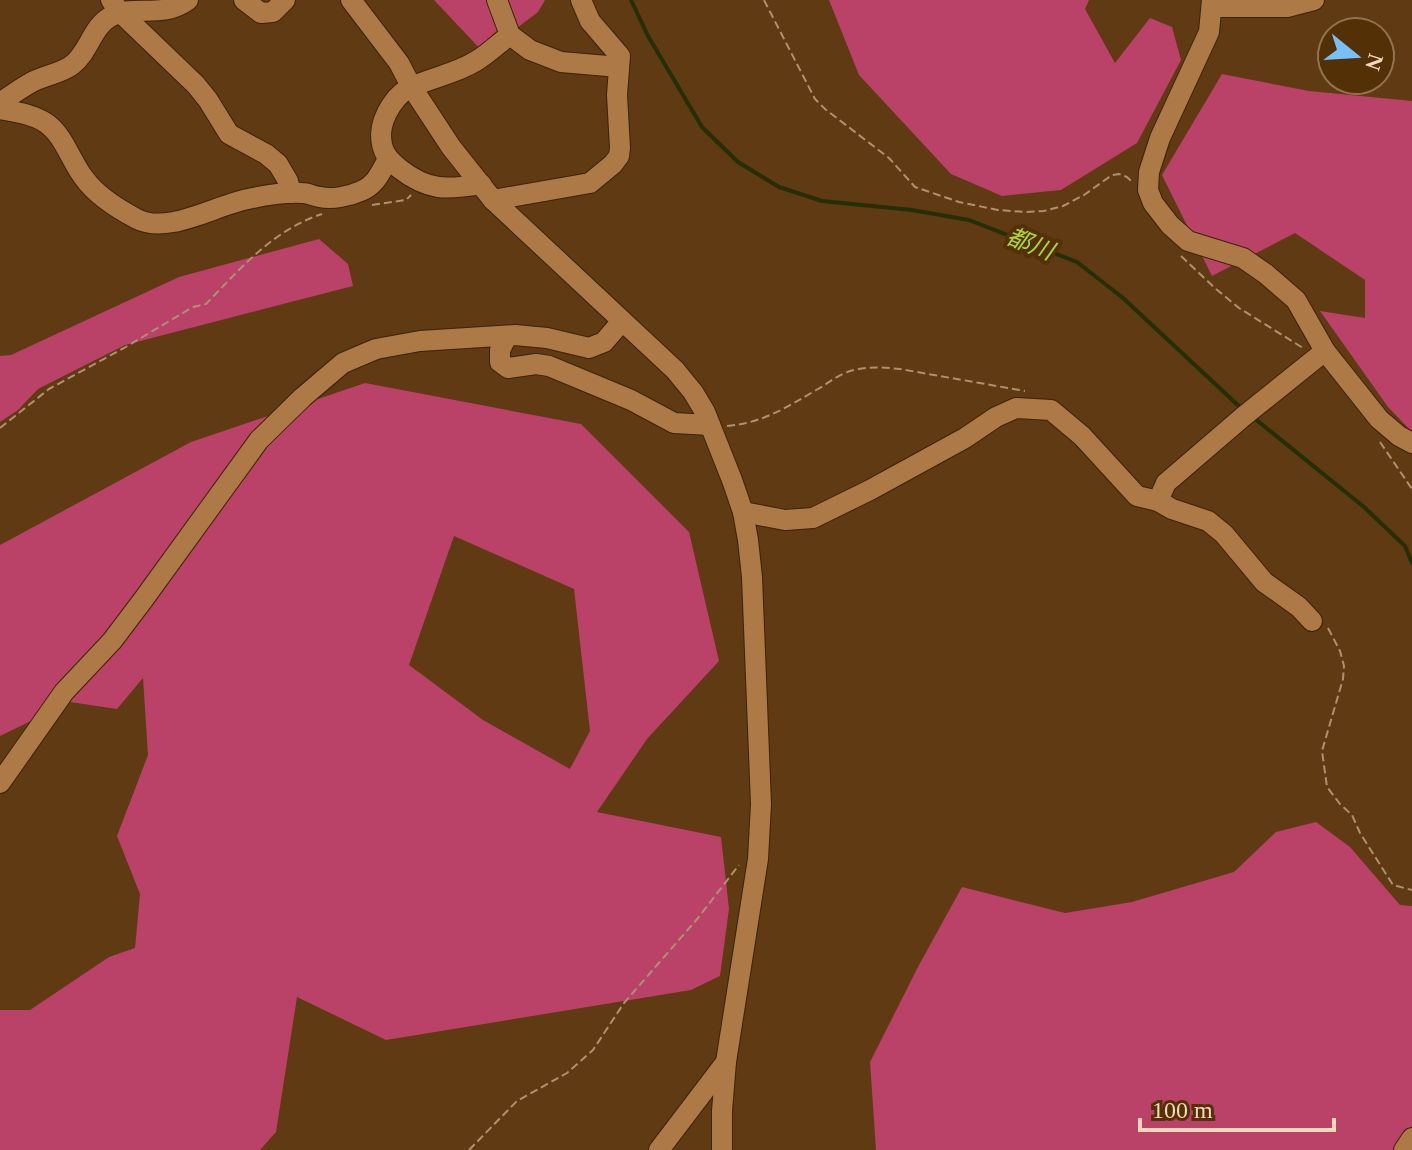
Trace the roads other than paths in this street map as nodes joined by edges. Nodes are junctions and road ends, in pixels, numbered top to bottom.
1 (188, 0) edge
2 (244, 0) edge
3 (285, 0) edge
4 (351, 0) edge
5 (497, 0) edge
6 (581, 0) edge
7 (1314, 0) edge
8 (1212, 4) edge
9 (116, 6) edge
10 (510, 35) junction
11 (619, 67) junction
12 (411, 86) junction
13 (0, 103) edge
14 (0, 109) edge
15 (388, 159) junction
16 (487, 192) junction
17 (291, 193) junction
18 (622, 321) junction
19 (507, 336) junction
20 (1320, 356) junction
21 (710, 425) junction
22 (1412, 443) edge
23 (1158, 501) junction
24 (743, 512) junction
25 (1317, 620) road end
26 (0, 783) edge
27 (726, 1062) junction
28 (1412, 1138) edge
29 (659, 1150) edge
30 (722, 1150) edge
31 (1404, 1150) edge

1 - 9 street
2 - 3 street
4 - 12 street
5 - 10 street
6 - 11 street
7 - 8 street
8 - 20 street
9 - 13 street
9 - 17 street
10 - 11 street
10 - 12 street
11 - 16 street
12 - 15 street
12 - 16 street
14 - 17 street
15 - 16 street
15 - 17 street
16 - 18 street
18 - 19 street
18 - 21 street
19 - 21 street
19 - 26 street
20 - 22 street
20 - 23 street
21 - 24 street
23 - 24 street
23 - 25 street
24 - 27 street
27 - 29 street
27 - 30 street
28 - 31 street

